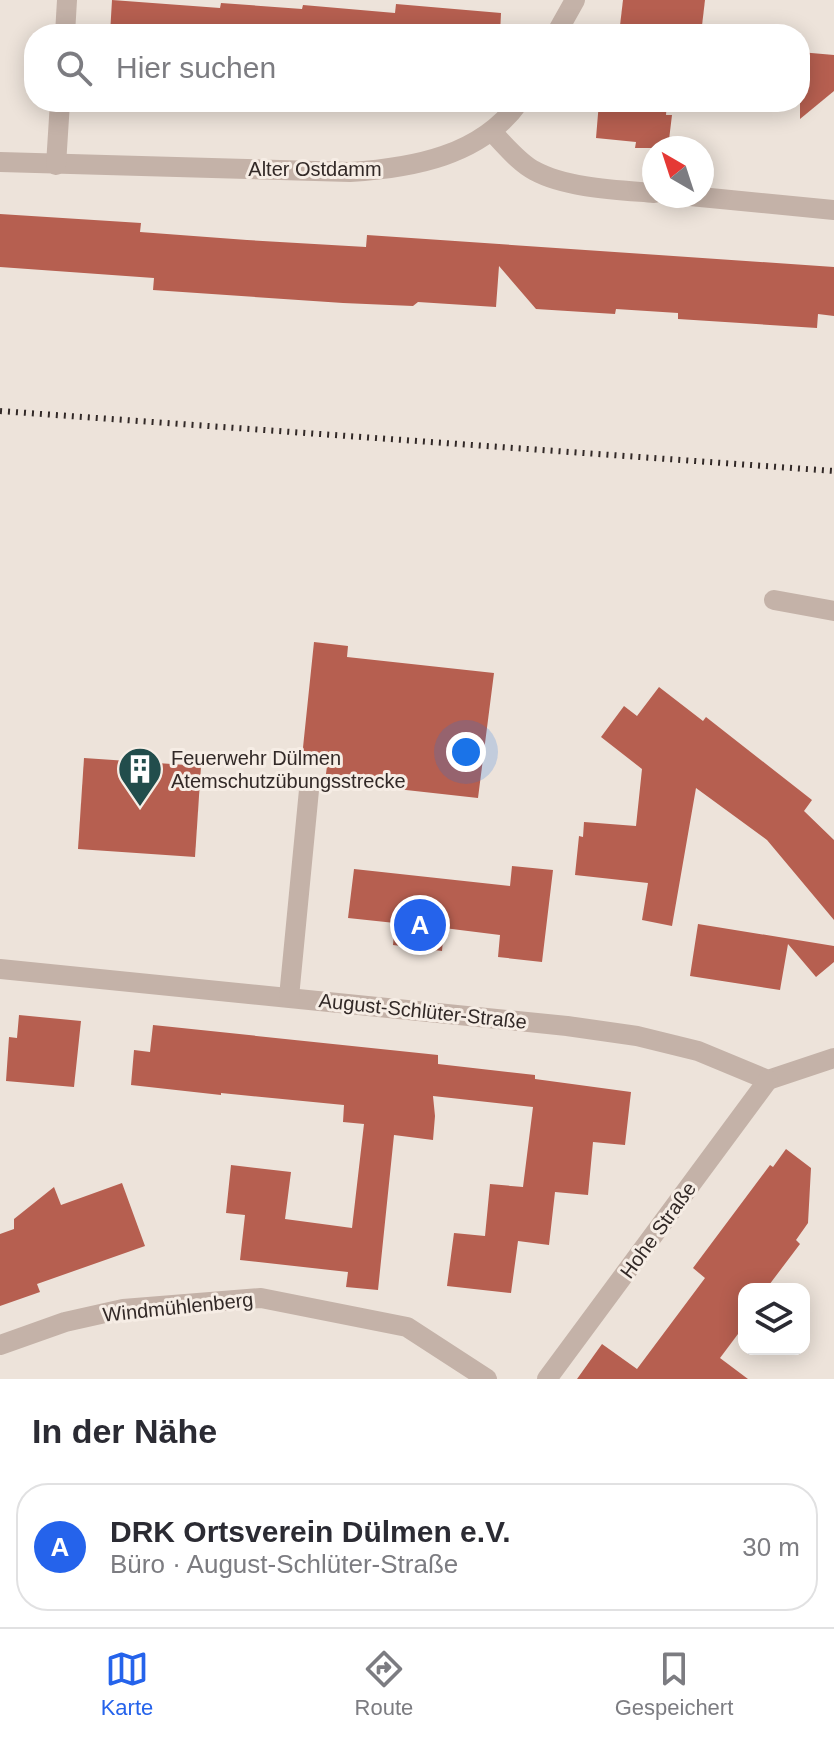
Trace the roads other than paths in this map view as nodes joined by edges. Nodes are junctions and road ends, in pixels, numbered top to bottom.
1 (67, 0) edge
2 (575, 0) edge
3 (66, 24) edge
4 (562, 24) edge
5 (59, 112) edge
6 (512, 112) edge
7 (492, 132) junction
8 (0, 162) edge
9 (56, 165) junction
10 (642, 192) edge
11 (714, 198) edge
12 (834, 210) edge
13 (774, 600) dead end
14 (834, 611) edge
15 (309, 790) dead end
16 (0, 969) edge
17 (289, 997) junction
18 (833, 1056) edge
19 (768, 1080) junction
20 (0, 1345) edge
21 (487, 1379) edge
22 (547, 1379) edge

1 - 3 street
2 - 4 street
5 - 9 street
6 - 7 street
7 - 9 street, Alter Ostdamm
7 - 10 street
8 - 9 street, Alter Ostdamm
11 - 12 street
13 - 14 street
15 - 17 street
16 - 17 street, August-Schlüter-Straße
17 - 19 street, August-Schlüter-Straße
18 - 19 street
19 - 22 street, Hohe Straße
20 - 21 street, Windmühlenberg

